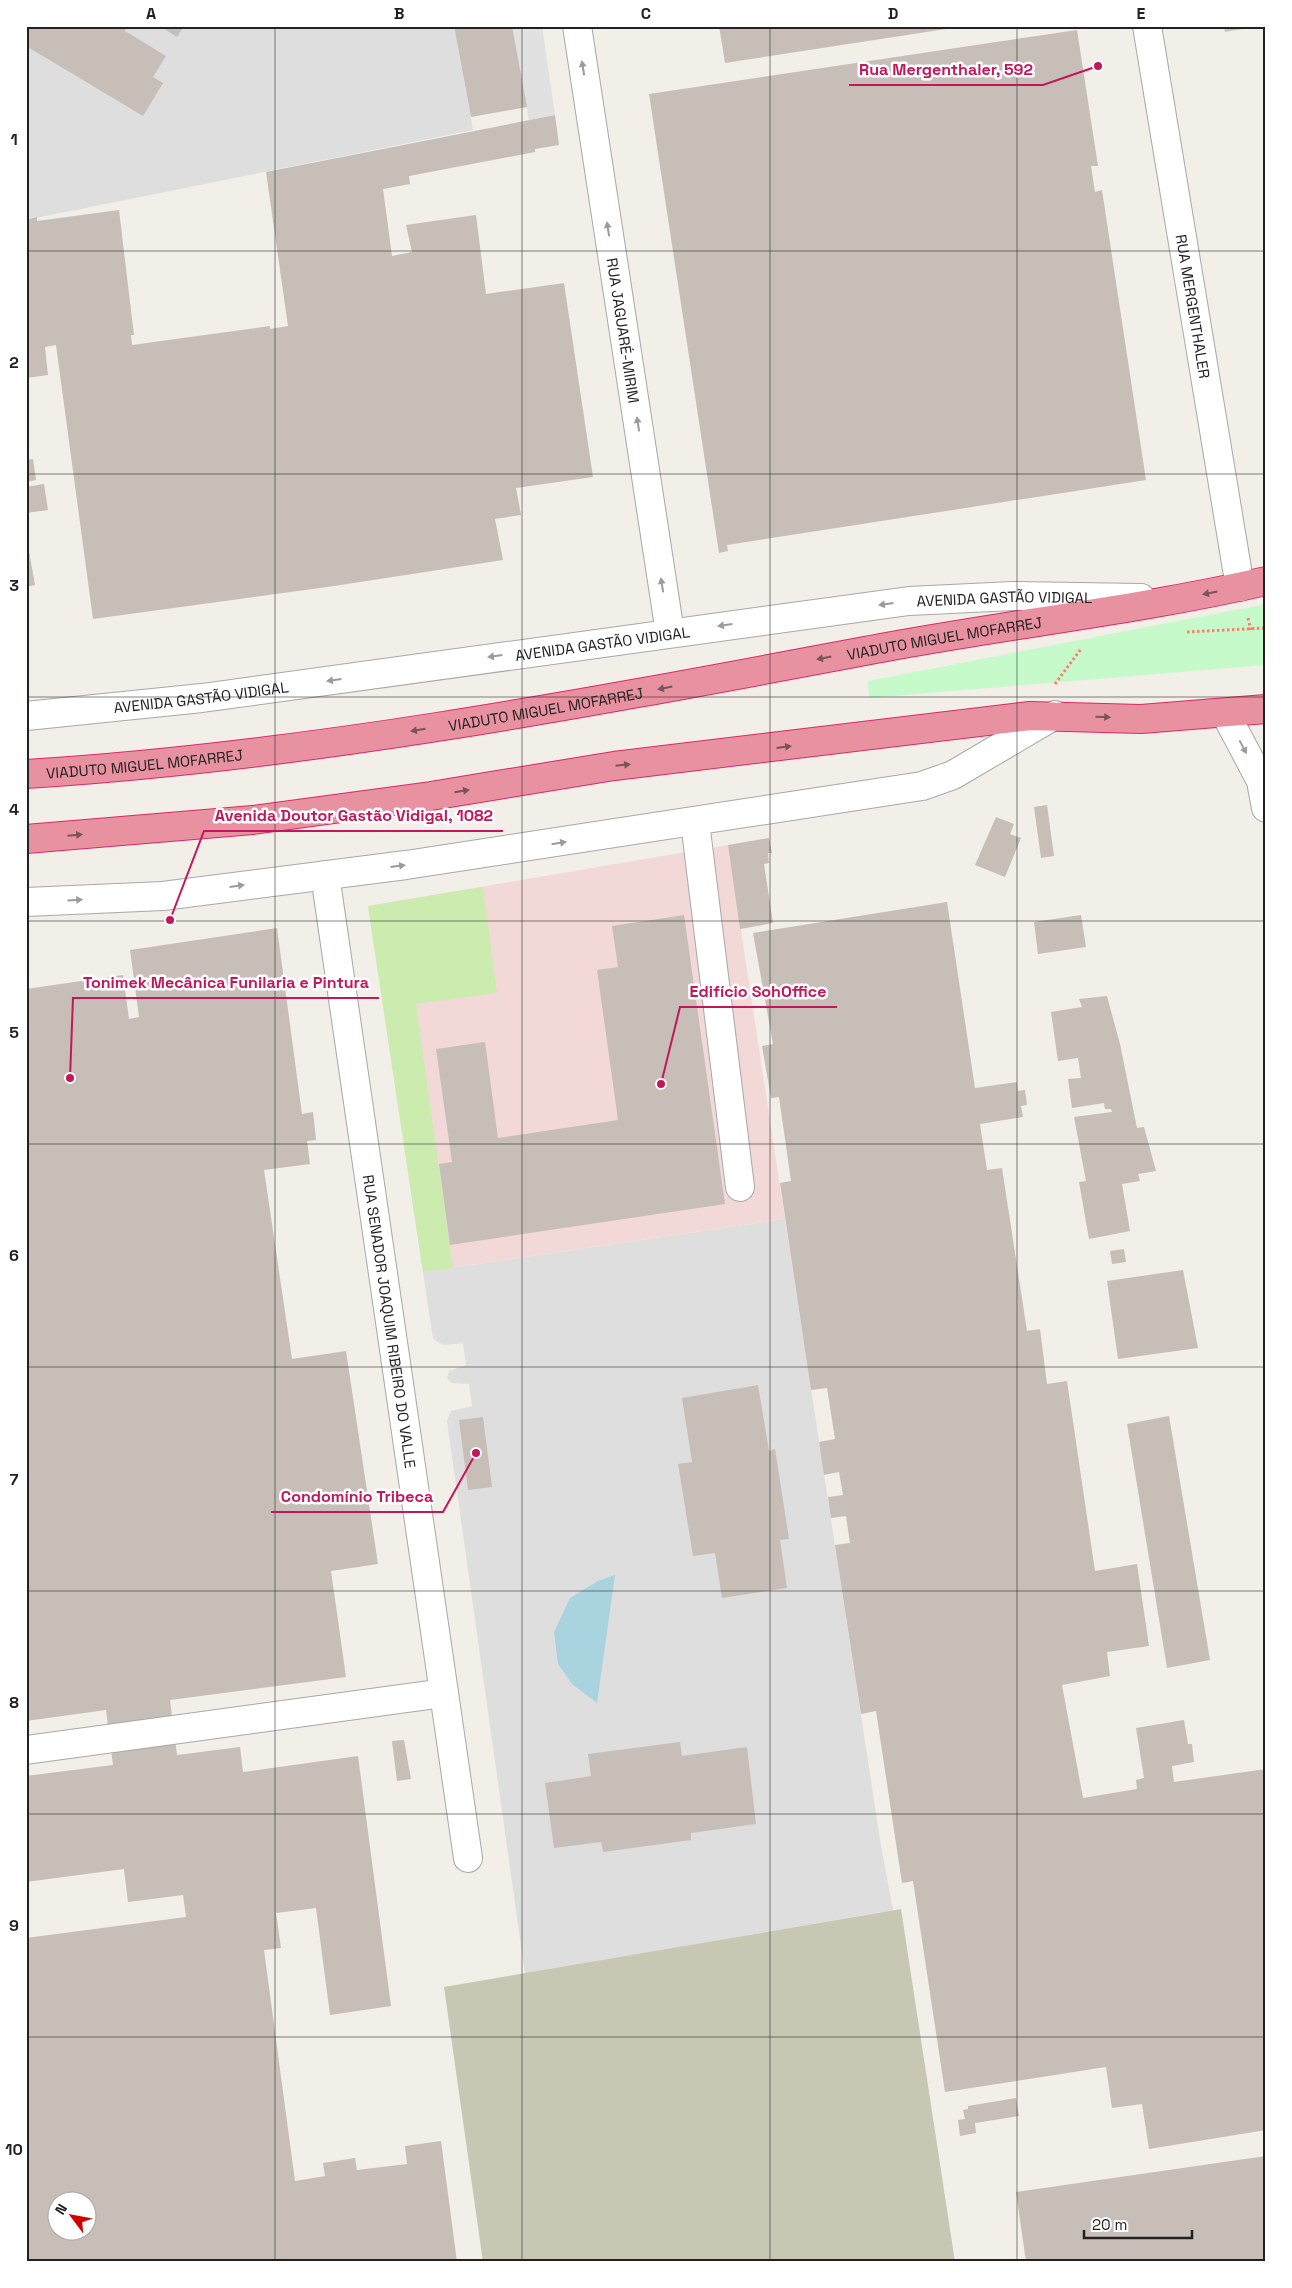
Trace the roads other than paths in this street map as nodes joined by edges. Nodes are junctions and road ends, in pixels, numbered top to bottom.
1 (577, 26) edge
2 (1147, 26) edge
3 (1266, 581) edge
4 (1240, 587) junction
5 (1180, 599) junction
6 (1062, 618) joint
7 (670, 633) junction
8 (1266, 710) edge
9 (1225, 713) junction
10 (1042, 715) junction
11 (26, 716) edge
12 (26, 774) edge
13 (1264, 774) edge
14 (1266, 808) edge
15 (695, 822) junction
16 (26, 839) edge
17 (325, 875) junction
18 (26, 902) edge
19 (740, 1186) dead end
20 (444, 1693) junction
21 (26, 1750) edge
22 (468, 1858) dead end

7 -> 1 street, RUA JAGUARÉ-MIRIM
2 - 4 street, RUA MERGENTHALER
3 - 4 highway, AVENIDA GASTÃO VIDIGAL
4 -> 5 highway, AVENIDA GASTÃO VIDIGAL
5 - 6 highway, AVENIDA GASTÃO VIDIGAL
5 -> 7 street, AVENIDA GASTÃO VIDIGAL
6 -> 12 highway, VIADUTO MIGUEL MOFARREJ
7 -> 11 street, AVENIDA GASTÃO VIDIGAL
8 - 9 highway
10 -> 9 highway
9 -> 13 street
10 - 15 street
16 -> 10 highway
13 - 14 street
17 -> 15 street
15 - 19 street
18 -> 17 street
17 - 20 street, RUA SENADOR JOAQUIM RIBEIRO DO VALLE
20 - 21 street
20 - 22 street, RUA SENADOR JOAQUIM RIBEIRO DO VALLE

